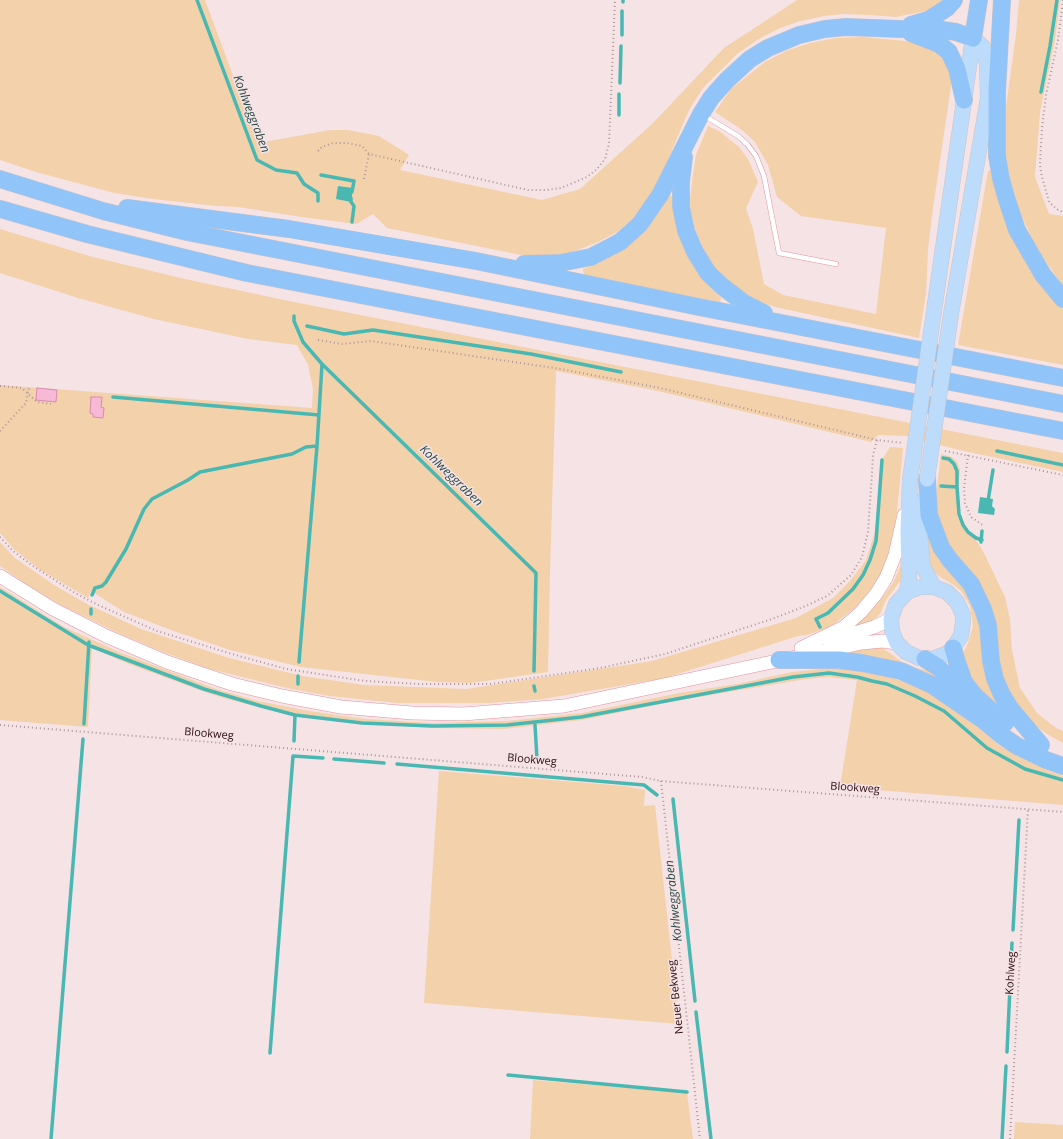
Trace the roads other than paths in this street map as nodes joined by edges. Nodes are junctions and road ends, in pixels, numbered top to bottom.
1 (954, 0) edge
2 (979, 0) edge
3 (1002, 0) edge
4 (1001, 17) junction
5 (900, 29) junction
6 (973, 38) junction
7 (988, 98) junction
8 (964, 100) junction
9 (701, 114) junction
10 (685, 147) junction
11 (0, 179) edge
12 (69, 201) junction
13 (0, 209) edge
14 (476, 261) junction
15 (836, 264) dead end
16 (1063, 299) edge
17 (786, 323) junction
18 (1063, 378) edge
19 (1063, 404) edge
20 (1063, 431) edge
21 (927, 479) junction
22 (910, 480) junction
23 (0, 576) edge
24 (934, 587) junction
25 (907, 592) junction
26 (891, 619) junction
27 (897, 643) junction
28 (801, 648) junction
29 (954, 648) junction
30 (925, 659) junction
31 (779, 660) junction
32 (708, 674) junction
33 (983, 720) junction
34 (1041, 744) junction
35 (1063, 754) edge
36 (1063, 766) edge

1 - 5 highway
2 - 6 highway
3 - 4 highway
4 - 7 highway
4 - 16 highway
5 - 6 highway
5 - 8 highway
5 - 9 highway
6 - 7 main road
6 - 8 main road
7 - 21 main road, bridge
8 - 22 main road, bridge
9 - 10 highway
9 - 15 lane
10 - 14 highway
10 - 17 highway
11 - 12 highway
12 - 14 highway
12 - 19 highway
13 - 20 highway
14 - 17 highway
17 - 18 highway
21 - 24 main road
21 - 34 highway
22 - 25 main road
22 - 28 main road
23 - 32 main road
24 - 25 main road
24 - 29 main road
25 - 26 main road
26 - 27 main road
26 - 28 main road
27 - 30 main road
27 - 31 main road
28 - 32 main road
29 - 30 main road
29 - 34 highway
30 - 33 highway
31 - 32 main road
31 - 33 highway
33 - 36 highway
34 - 35 highway

